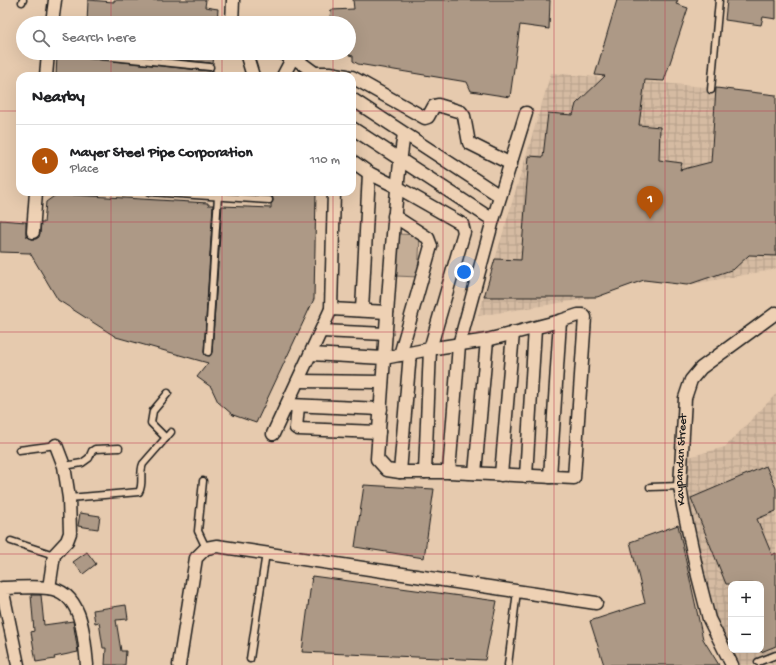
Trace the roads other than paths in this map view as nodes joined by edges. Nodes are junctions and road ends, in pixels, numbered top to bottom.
1 (55, 0) edge
2 (233, 0) edge
3 (719, 0) edge
4 (53, 16) edge
5 (232, 16) edge
6 (47, 60) edge
7 (142, 60) edge
8 (248, 60) edge
9 (287, 60) edge
10 (295, 60) edge
11 (210, 67) dead end
12 (46, 72) edge
13 (252, 72) edge
14 (285, 72) edge
15 (313, 72) edge
16 (356, 79) edge
17 (711, 90) dead end
18 (356, 102) edge
19 (526, 113) dead end
20 (356, 131) edge
21 (404, 134) junction
22 (400, 160) junction
23 (356, 164) edge
24 (511, 164) junction
25 (369, 173) junction
26 (397, 187) junction
27 (36, 196) edge
28 (218, 196) joint
29 (334, 196) edge
30 (500, 196) junction
31 (269, 200) dead end
32 (394, 216) junction
33 (493, 220) junction
34 (33, 232) dead end
35 (331, 309) junction
36 (362, 310) junction
37 (387, 312) junction
38 (776, 313) edge
39 (560, 321) junction
40 (535, 328) junction
41 (322, 331) junction
42 (513, 333) junction
43 (386, 334) junction
44 (487, 340) junction
45 (459, 345) junction
46 (430, 349) junction
47 (208, 352) dead end
48 (311, 354) junction
49 (405, 354) junction
50 (384, 358) junction
51 (298, 382) junction
52 (382, 382) junction
53 (168, 393) dead end
54 (292, 406) junction
55 (380, 409) junction
56 (172, 432) dead end
57 (379, 432) junction
58 (273, 434) dead end
59 (166, 438) junction
60 (56, 445) joint
61 (118, 448) dead end
62 (19, 450) dead end
63 (64, 466) junction
64 (400, 472) junction
65 (425, 472) junction
66 (449, 472) junction
67 (475, 473) junction
68 (501, 475) junction
69 (526, 476) junction
70 (550, 477) junction
71 (203, 481) dead end
72 (680, 486) junction
73 (650, 487) dead end
74 (69, 498) junction
75 (11, 541) dead end
76 (206, 548) junction
77 (266, 553) junction
78 (54, 555) junction
79 (1, 585) edge
80 (49, 588) junction
81 (516, 591) junction
82 (596, 603) dead end
83 (776, 655) edge
84 (250, 659) dead end
85 (758, 662) dead end
86 (18, 665) edge
87 (87, 665) edge
88 (179, 665) edge
89 (508, 665) edge
90 (732, 665) edge

1 - 4 street
2 - 5 street
3 - 17 lane
6 - 12 street
7 - 11 lane
8 - 13 street
9 - 14 street
10 - 15 street
16 - 24 street
18 - 21 street
19 - 24 street
20 - 22 street
21 - 22 street
21 - 30 street
22 - 26 street
22 - 33 street
23 - 25 street
24 - 30 street
25 - 26 street
25 - 36 street
26 - 32 street
26 - 46 street
27 - 34 street
28 - 31 lane
28 - 47 lane
29 - 35 street
30 - 33 street
32 - 37 street
32 - 49 street
33 - 45 street
35 - 36 street
35 - 41 street
36 - 37 street
37 - 43 street
38 - 72 street, Kaypandan Street
39 - 40 street
39 - 70 street
39 - 70 street
40 - 42 street
40 - 69 street
41 - 43 street
41 - 48 street
42 - 44 street
42 - 68 street
43 - 50 street
44 - 45 street
44 - 67 street
45 - 46 street
45 - 66 street
46 - 49 street
46 - 65 street
48 - 50 street
48 - 51 street
49 - 50 street
49 - 64 street
50 - 52 street
51 - 52 street
51 - 54 street
52 - 55 street
53 - 59 lane
54 - 55 street
54 - 57 street
54 - 58 street
55 - 57 street
56 - 59 lane
57 - 64 street
59 - 74 lane
60 - 62 lane
60 - 63 street
61 - 63 lane
63 - 74 street
64 - 65 street
65 - 66 street
66 - 67 street
67 - 68 street
68 - 69 street
69 - 70 street
71 - 76 lane
72 - 73 lane
72 - 90 street, Kaypandan Street
74 - 78 street
75 - 78 lane
76 - 77 street
76 - 88 street
77 - 81 street
77 - 84 lane
78 - 80 street
79 - 80 street
79 - 86 street
80 - 87 street
81 - 82 street
81 - 89 lane
83 - 85 lane

